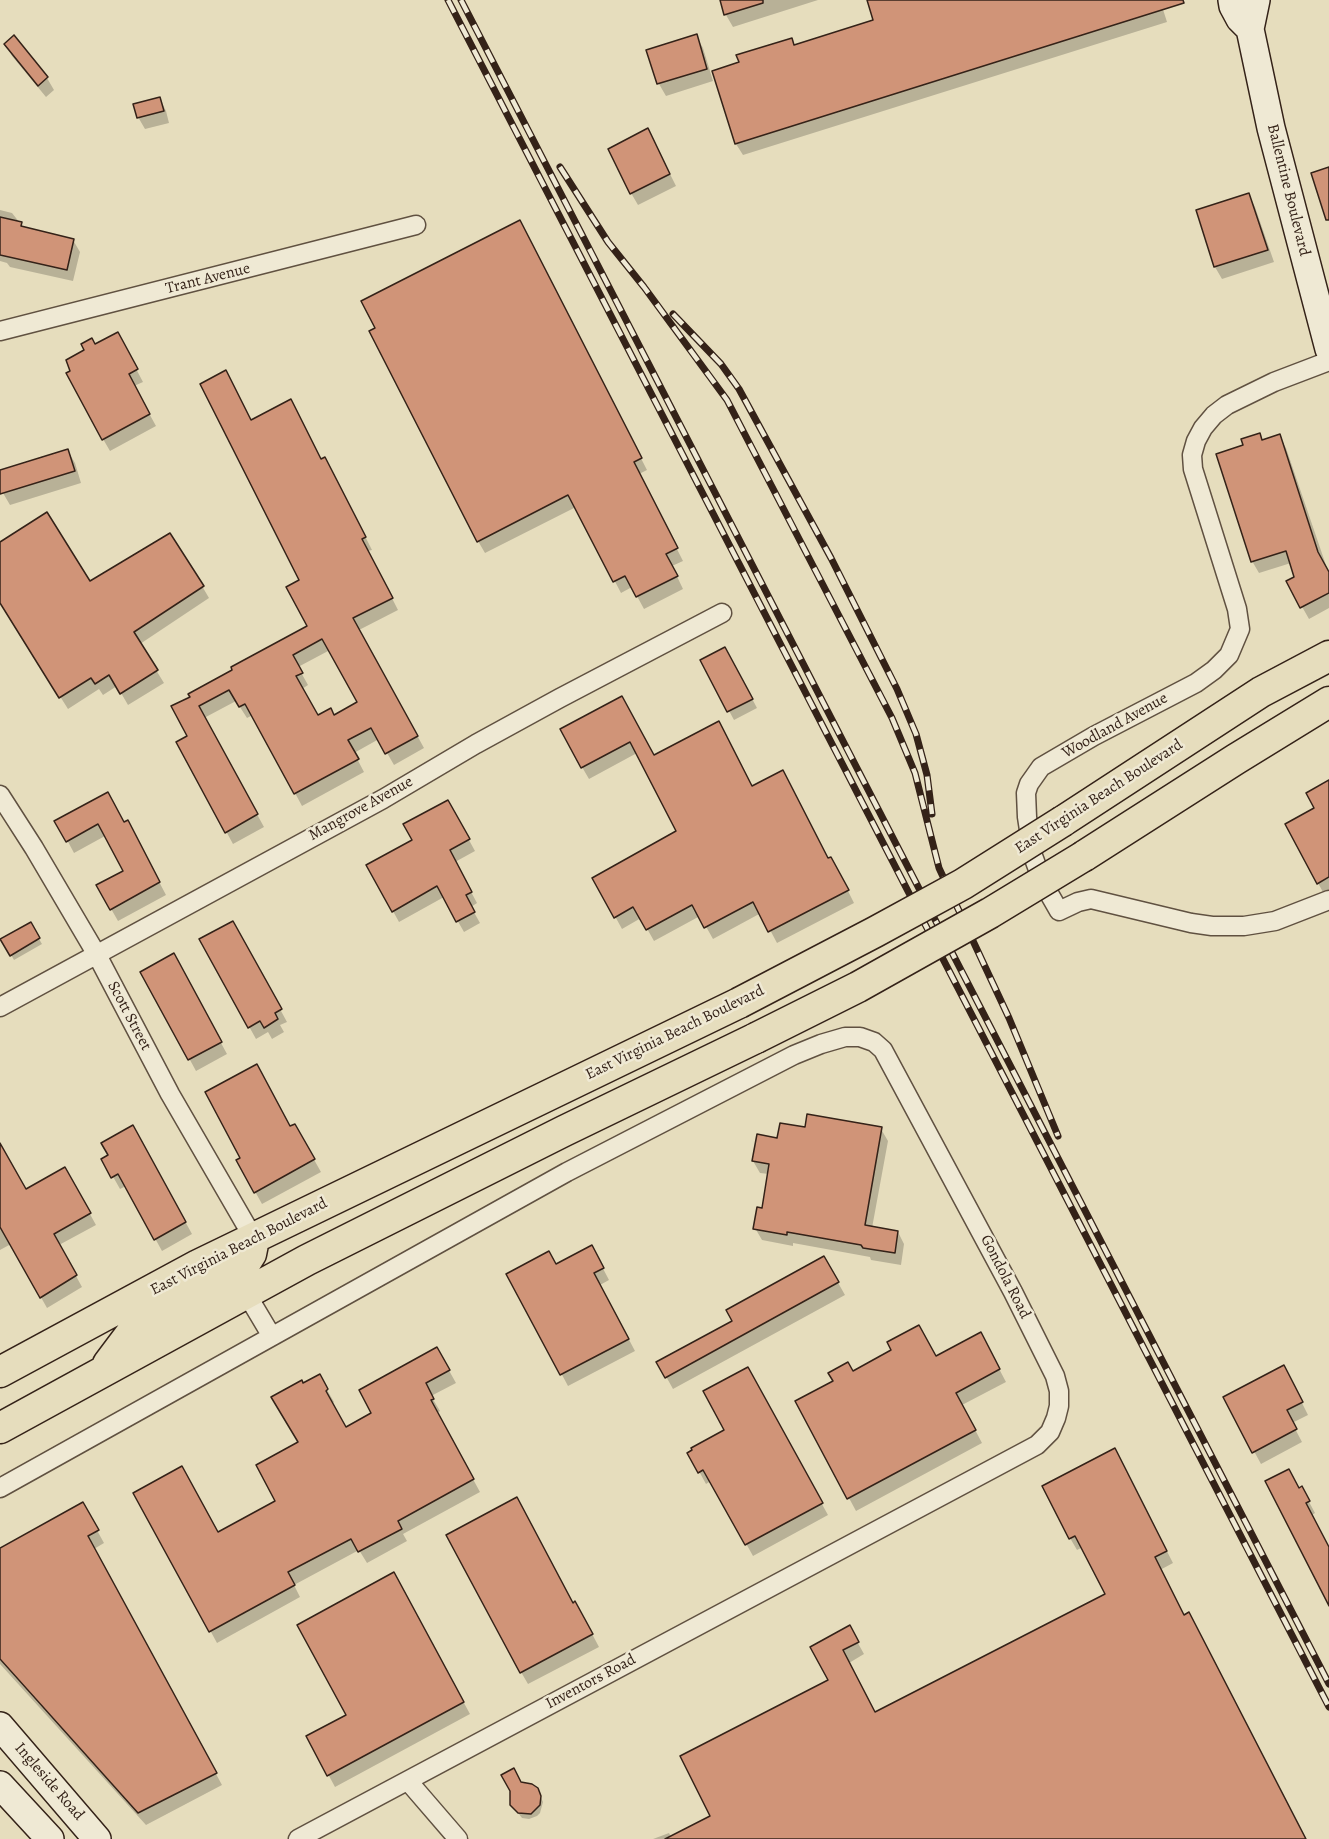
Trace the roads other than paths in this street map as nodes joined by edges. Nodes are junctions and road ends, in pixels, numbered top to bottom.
1 (1232, 0) edge
2 (1256, 0) edge
3 (1250, 29) junction
4 (416, 225) dead end
5 (0, 331) edge
6 (1329, 349) edge
7 (1329, 361) edge
8 (722, 613) dead end
9 (1329, 656) edge
10 (1329, 702) edge
11 (0, 795) edge
12 (1329, 900) edge
13 (97, 955) junction
14 (0, 1007) edge
15 (802, 1015) dead end
16 (821, 1044) junction
17 (254, 1239) junction
18 (316, 1256) junction
19 (246, 1293) junction
20 (271, 1335) junction
21 (103, 1371) junction
22 (0, 1372) edge
23 (0, 1428) edge
24 (0, 1488) edge
25 (886, 1526) joint
26 (0, 1726) edge
27 (408, 1781) junction
28 (0, 1785) edge
29 (51, 1839) edge
30 (97, 1839) edge
31 (298, 1839) edge
32 (458, 1839) edge

1 - 3 main road, Ballentine Boulevard
2 - 3 main road, Ballentine Boulevard
3 - 6 main road, Ballentine Boulevard
4 - 5 street, Trant Avenue
7 - 12 street, Woodland Avenue
8 - 13 street, Mangrove Avenue
9 - 17 main road, East Virginia Beach Boulevard, bridge
10 - 18 main road, bridge
11 - 13 street, Scott Street
13 - 14 street, Mangrove Avenue
13 - 17 street, Scott Street
15 - 16 street
16 - 20 street
16 - 25 street, Gondola Road
17 - 18 main road
17 - 21 main road
17 - 22 main road, East Virginia Beach Boulevard
18 - 19 main road
19 - 20 street
19 - 21 main road
20 - 24 street
21 - 23 main road
25 - 27 street, Inventors Road
26 - 30 main road, Ingleside Road
27 - 31 street, Inventors Road
27 - 32 street
28 - 29 main road

